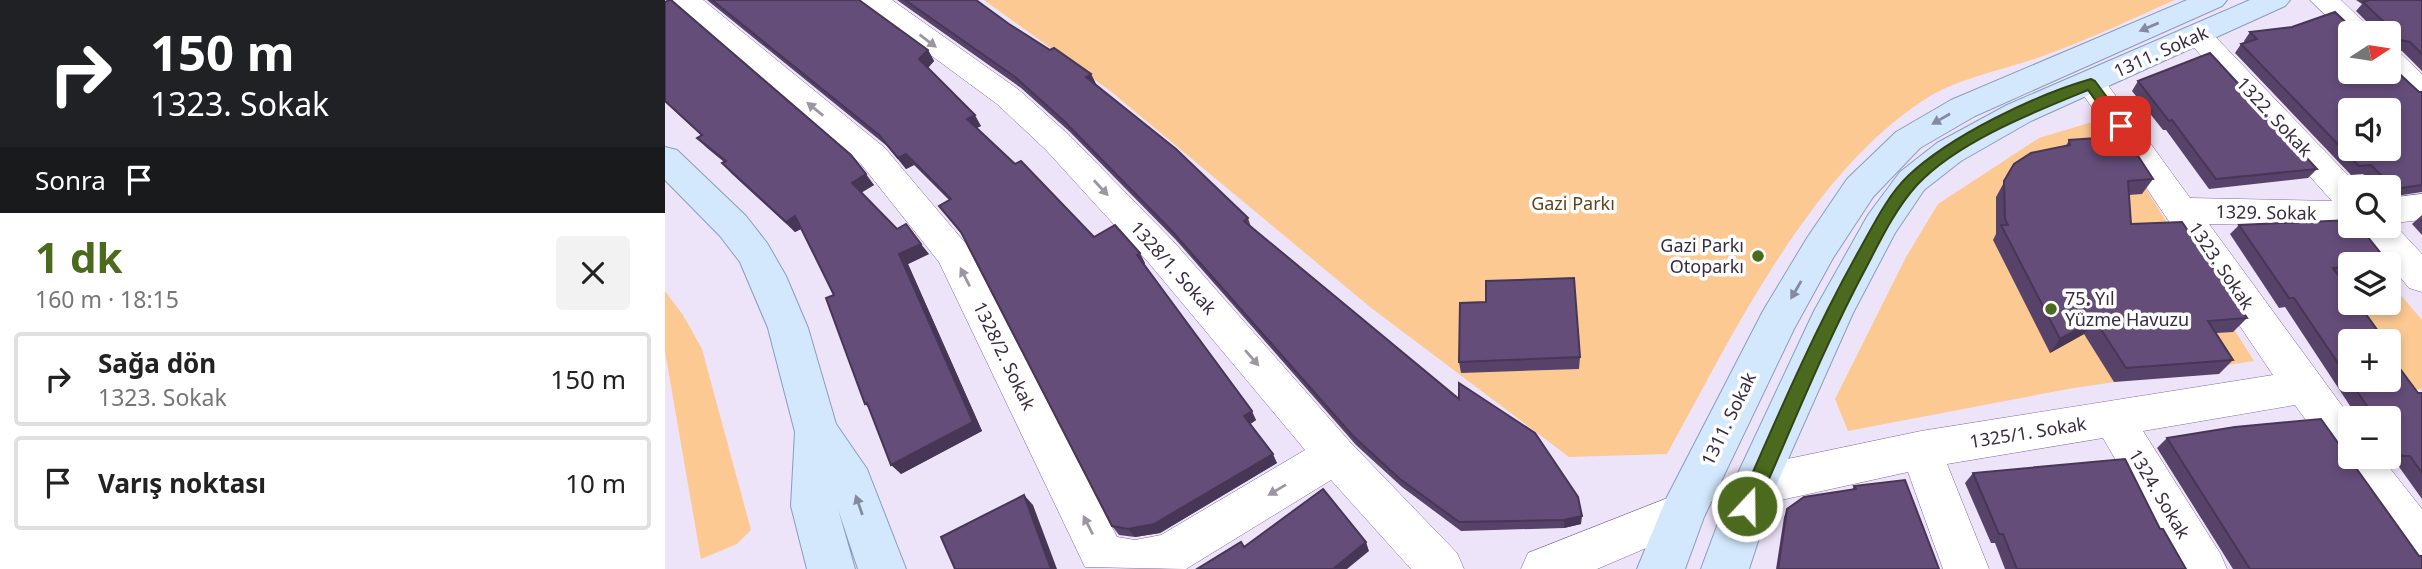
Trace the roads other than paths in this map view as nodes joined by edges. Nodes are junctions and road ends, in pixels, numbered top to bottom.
1 (686, 0) edge
2 (874, 0) edge
3 (2212, 0) edge
4 (2275, 0) edge
5 (2324, 0) edge
6 (2347, 21) edge
7 (2198, 35) junction
8 (2401, 71) edge
9 (2091, 84) junction
10 (2422, 91) edge
11 (665, 159) edge
12 (2338, 186) edge
13 (2422, 207) edge
14 (2401, 210) edge
15 (2183, 211) junction
16 (2338, 214) edge
17 (2386, 238) edge
18 (2422, 278) edge
19 (2303, 387) junction
20 (2114, 420) junction
21 (817, 432) junction
22 (2338, 433) edge
23 (1921, 450) junction
24 (1335, 455) junction
25 (2365, 469) edge
26 (1754, 486) junction
27 (1683, 512) junction
28 (2422, 544) edge
29 (831, 569) edge
30 (882, 569) edge
31 (1441, 569) edge
32 (1544, 569) edge
33 (1661, 569) edge
34 (1725, 569) edge
35 (1966, 569) edge
36 (2204, 569) edge

24 -> 1 street, 1328/2. Sokak
2 -> 24 street, 1328/1. Sokak
3 -> 27 main road, 1311. Sokak
4 - 7 main road, 1311. Sokak
5 - 6 street
7 - 9 main road, 1311. Sokak
7 - 12 street, 1322. Sokak
8 - 10 street
9 - 15 street, 1323. Sokak
9 - 26 main road, 1311. Sokak
11 - 21 main road
13 - 14 street
15 - 16 street, 1329. Sokak
15 - 19 street, 1323. Sokak
17 - 18 street
19 - 20 street, 1325/1. Sokak
19 - 22 street, 1323. Sokak
20 - 23 street, 1325/1. Sokak
20 - 36 street, 1324. Sokak
21 - 29 main road
30 -> 21 main road
23 - 26 street, 1325/1. Sokak
23 - 35 street
24 - 31 street, 1328/1. Sokak
25 - 28 street
26 - 34 main road, 1311. Sokak
27 - 32 street
27 - 33 main road, 1311. Sokak

